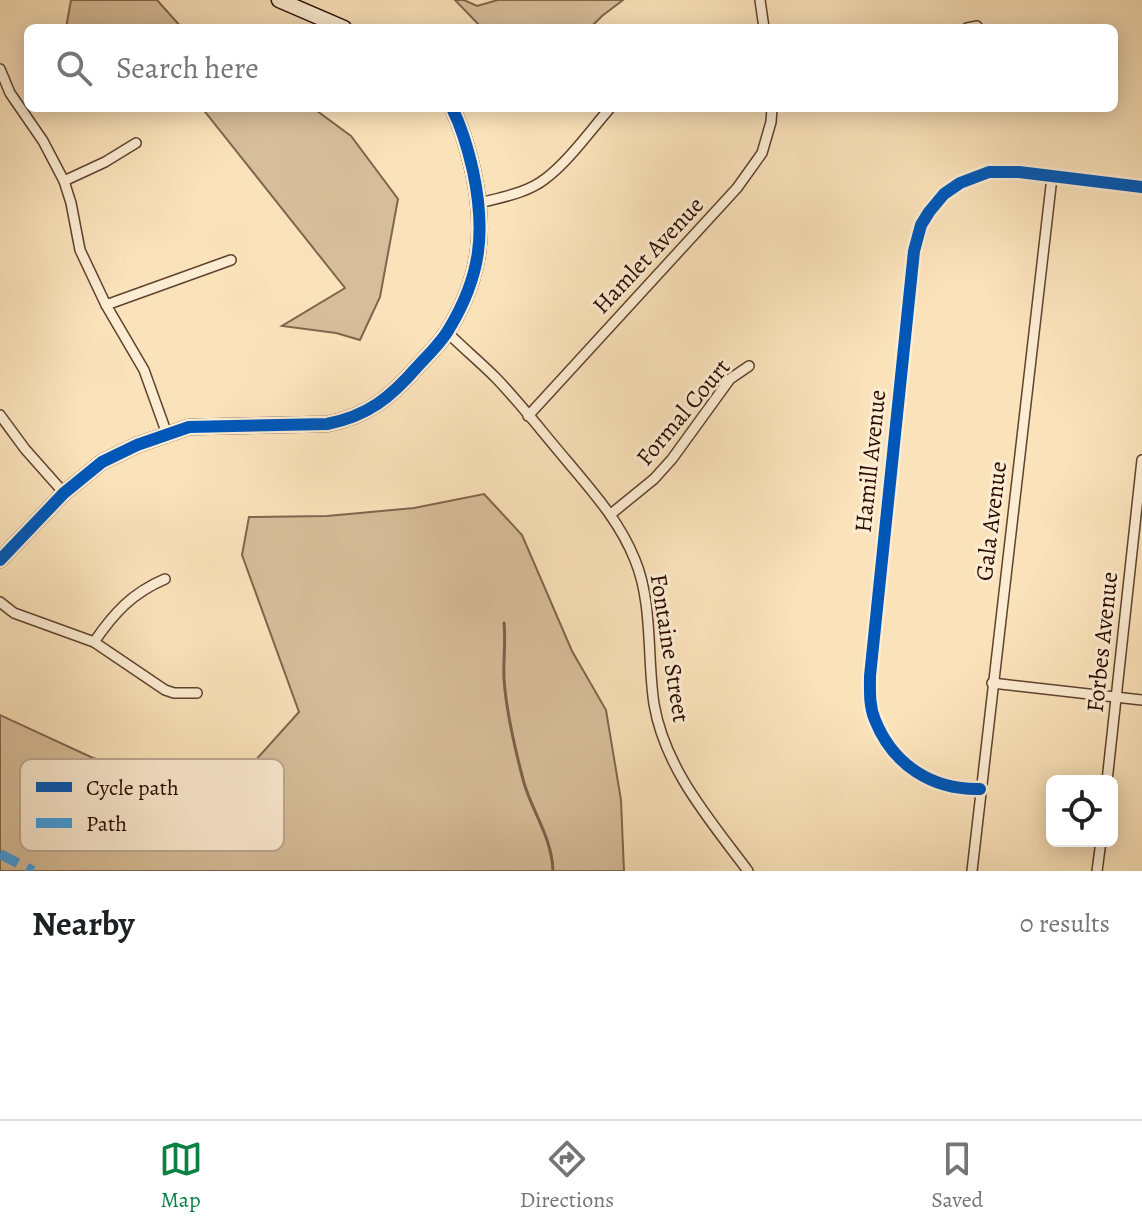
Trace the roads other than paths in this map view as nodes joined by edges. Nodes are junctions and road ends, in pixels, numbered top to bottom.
1 (279, 0) edge
2 (760, 0) edge
3 (335, 24) edge
4 (763, 24) edge
5 (0, 69) edge
6 (454, 112) edge
7 (607, 112) edge
8 (772, 112) edge
9 (136, 143) dead end
10 (1052, 177) junction
11 (64, 181) junction
12 (1142, 187) edge
13 (480, 203) junction
14 (231, 260) dead end
15 (106, 305) junction
16 (447, 332) junction
17 (749, 366) dead end
18 (0, 415) edge
19 (528, 416) junction
20 (167, 434) junction
21 (1142, 460) edge
22 (64, 493) junction
23 (611, 514) junction
24 (0, 560) edge
25 (165, 579) dead end
26 (0, 602) edge
27 (94, 642) junction
28 (992, 683) junction
29 (197, 693) dead end
30 (1117, 697) junction
31 (1142, 700) edge
32 (1108, 775) edge
33 (980, 789) junction
34 (1100, 847) edge
35 (748, 871) edge
36 (972, 871) edge
37 (1097, 871) edge

1 - 3 street
2 - 4 street
5 - 11 street
6 - 13 street
7 - 13 street
8 - 19 street, Hamlet Avenue
9 - 11 street
10 - 12 street, Hamill Avenue
10 - 28 street, Gala Avenue
10 - 33 street, Hamill Avenue
11 - 15 street
13 - 16 street
14 - 15 street
15 - 20 street
16 - 19 street, Fontaine Street
16 - 20 street
17 - 23 street, Formal Court
18 - 22 street
19 - 23 street, Fontaine Street
20 - 22 street
21 - 30 street, Forbes Avenue
22 - 24 street
23 - 35 street, Fontaine Street
25 - 27 street
26 - 27 street
27 - 29 street
28 - 30 street
28 - 33 street, Gala Avenue
30 - 31 street
30 - 32 street, Forbes Avenue
33 - 36 street, Gala Avenue
34 - 37 street

